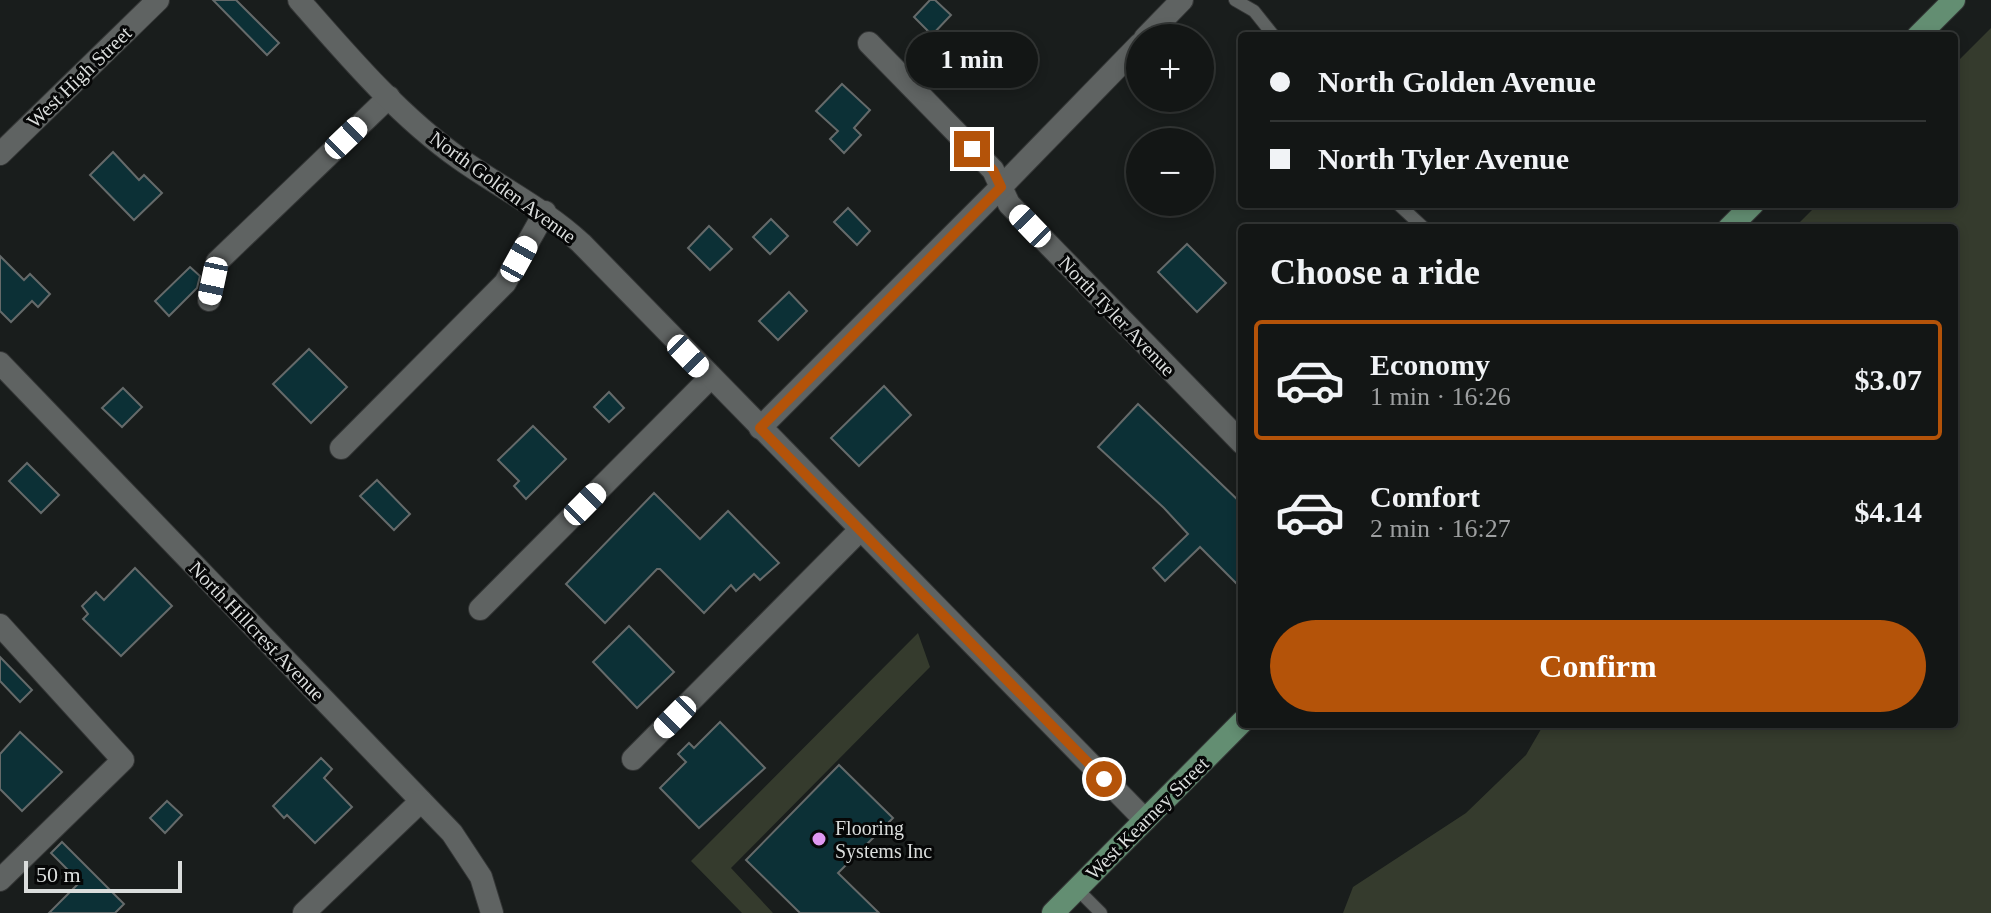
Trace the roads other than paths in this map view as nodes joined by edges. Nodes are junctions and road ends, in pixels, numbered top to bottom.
1 (158, 0) edge
2 (299, 0) edge
3 (1182, 0) edge
4 (1235, 0) edge
5 (1954, 0) edge
6 (1159, 24) edge
7 (1271, 32) edge
8 (1922, 32) edge
9 (869, 43) dead end
10 (1126, 58) edge
11 (389, 97) junction
12 (0, 154) edge
13 (1001, 187) junction
14 (1402, 208) edge
15 (1749, 208) edge
16 (545, 212) junction
17 (1420, 224) edge
18 (1733, 224) edge
19 (209, 300) dead end
20 (0, 363) edge
21 (710, 378) junction
22 (760, 428) junction
23 (1238, 439) edge
24 (341, 448) dead end
25 (860, 530) junction
26 (480, 609) dead end
27 (0, 625) edge
28 (1238, 726) edge
29 (633, 759) dead end
30 (421, 801) junction
31 (1145, 820) junction
32 (0, 880) edge
33 (1077, 889) junction
34 (495, 912) edge
35 (304, 913) edge
36 (1053, 913) edge
37 (1101, 913) edge

1 - 12 street, West High Street
2 - 11 street, North Golden Avenue
3 - 6 street
4 - 7 lane
5 - 8 main road
9 - 13 street, North Tyler Avenue
10 - 13 street
11 - 16 street, North Golden Avenue
11 - 19 street
13 - 22 street
13 - 23 street, North Tyler Avenue
14 - 17 lane
15 - 18 main road
16 - 21 street, North Golden Avenue
16 - 24 street
20 - 30 street, North Hillcrest Avenue
21 - 22 street, North Golden Avenue
21 - 26 street
22 - 25 street, North Golden Avenue
25 - 29 street
25 - 31 street, North Golden Avenue
27 - 32 street
28 - 31 main road, West Kearney Street
30 - 34 street, North Hillcrest Avenue
30 - 35 street
31 - 33 main road, West Kearney Street
33 - 36 main road, West Kearney Street
33 - 37 lane

